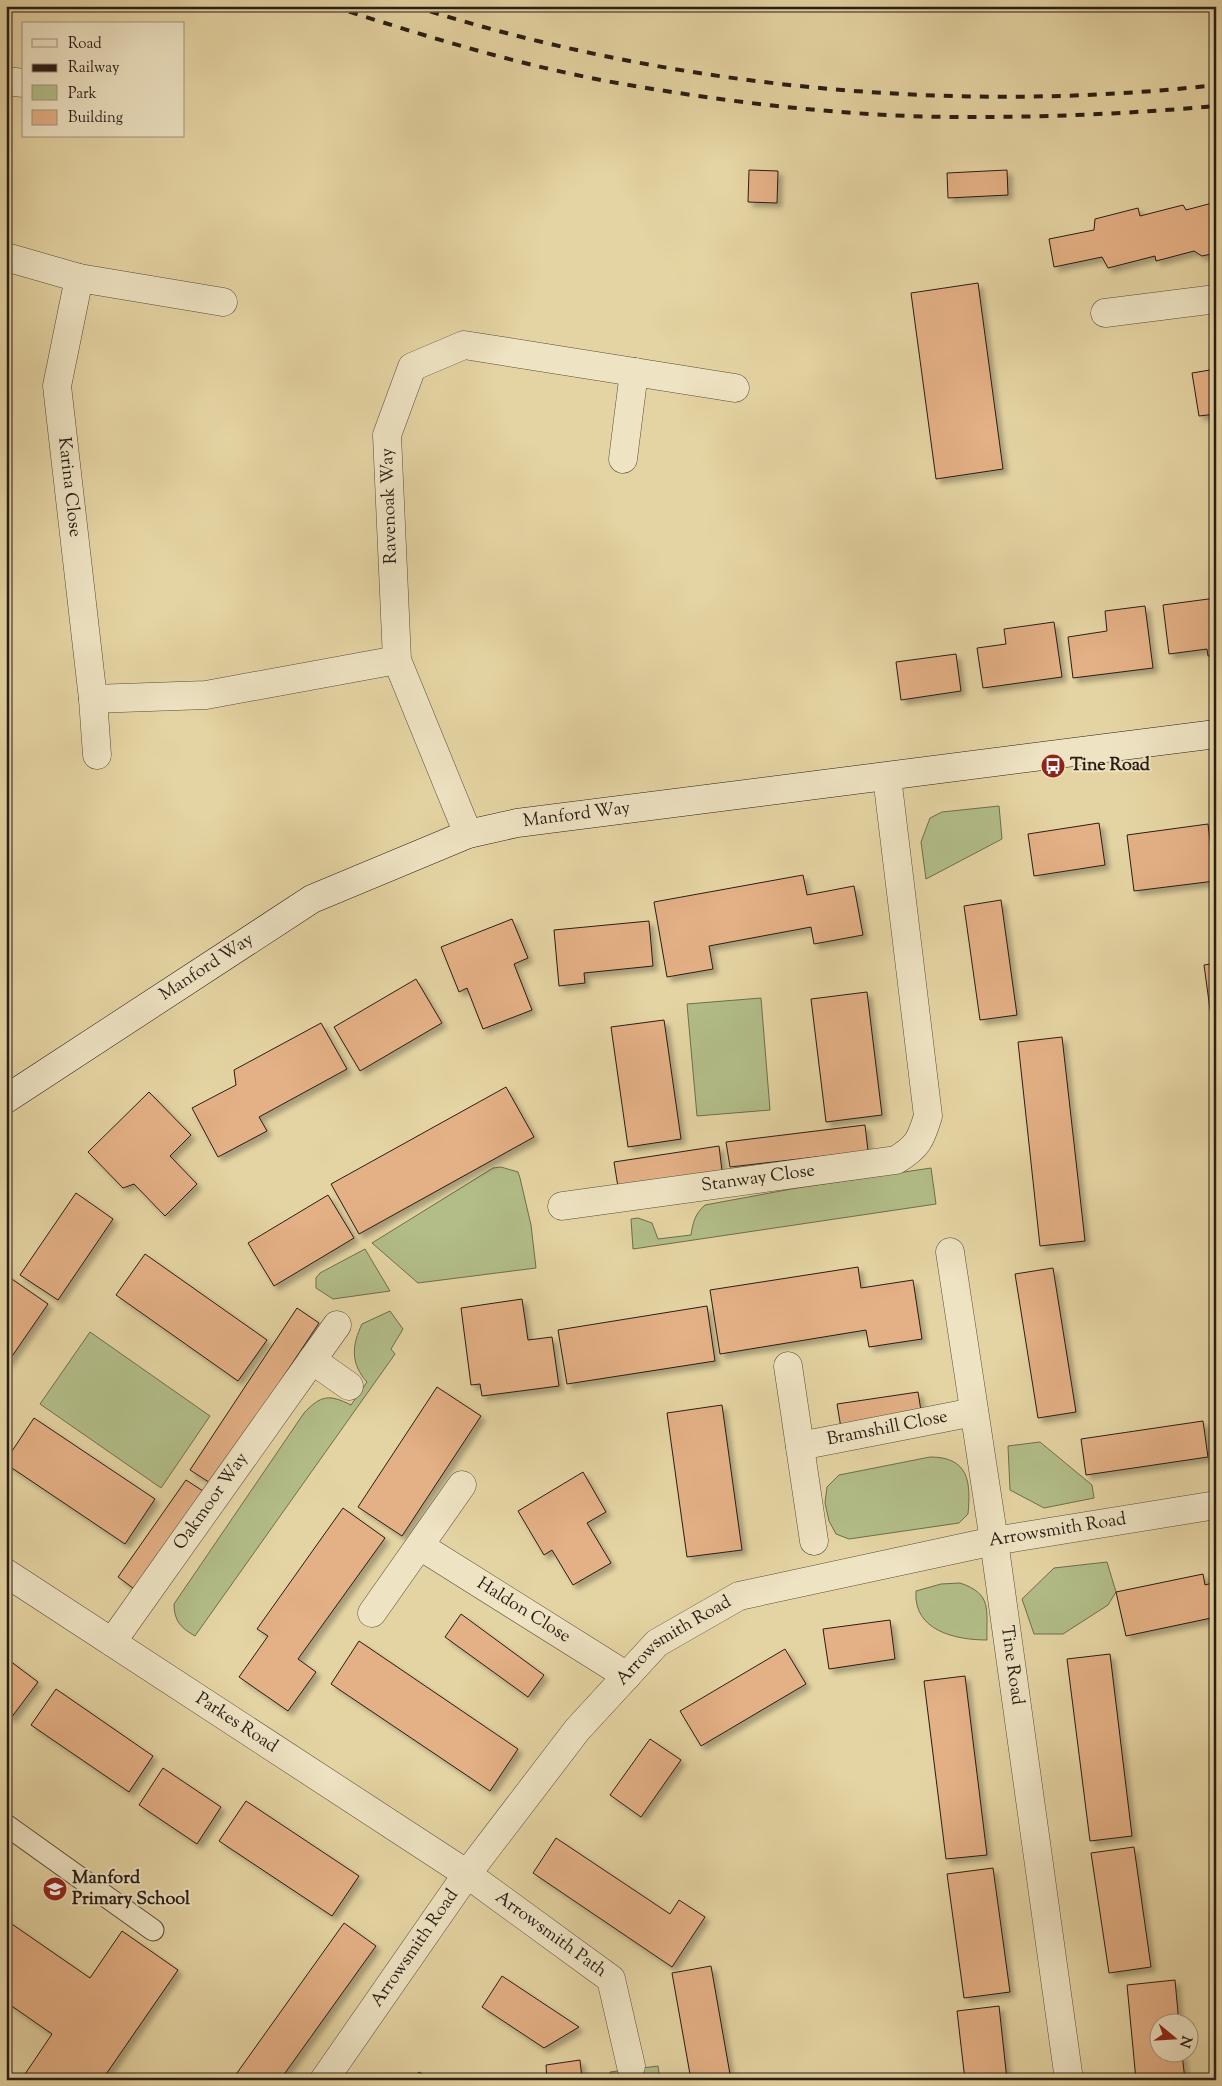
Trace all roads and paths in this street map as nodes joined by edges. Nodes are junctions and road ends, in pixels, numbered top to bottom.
1 (6, 81) edge
2 (22, 83) edge
3 (6, 257) edge
4 (79, 278) junction
5 (1216, 299) edge
6 (223, 302) dead end
7 (1105, 313) dead end
8 (634, 372) junction
9 (735, 388) dead end
10 (623, 459) dead end
11 (396, 660) junction
12 (92, 700) junction
13 (1216, 734) edge
14 (97, 755) dead end
15 (886, 777) junction
16 (468, 834) junction
17 (6, 1099) edge
18 (562, 1206) dead end
19 (950, 1252) dead end
20 (337, 1325) dead end
21 (312, 1360) junction
22 (788, 1366) dead end
23 (349, 1386) dead end
24 (974, 1412) junction
25 (800, 1446) junction
26 (462, 1485) dead end
27 (1216, 1505) edge
28 (814, 1541) dead end
29 (994, 1541) junction
30 (420, 1546) junction
31 (6, 1572) edge
32 (372, 1613) dead end
33 (112, 1642) junction
34 (627, 1676) junction
35 (6, 1825) edge
36 (466, 1874) junction
37 (153, 1930) dead end
38 (631, 2066) dead end
39 (324, 2080) edge
40 (1069, 2080) edge

1 - 2 street
3 - 4 street
4 - 6 street
4 - 12 street, Karina Close
5 - 7 street
8 - 9 street, Ravenoak Way
8 - 10 street
8 - 11 street, Ravenoak Way
11 - 12 street
11 - 16 street, Ravenoak Way
12 - 14 street, Karina Close
13 - 15 street, Manford Way
15 - 16 street, Manford Way
15 - 18 street, Stanway Close
16 - 17 street, Manford Way
19 - 24 street, Tine Road
20 - 21 street, Oakmoor Way
21 - 23 street
21 - 33 street, Oakmoor Way
22 - 25 street
24 - 25 street, Bramshill Close
24 - 29 street, Tine Road
25 - 28 street
26 - 30 street
27 - 29 street, Arrowsmith Road
29 - 34 street, Arrowsmith Road
29 - 40 street, Tine Road
30 - 32 street
30 - 34 street, Haldon Close
31 - 33 street, Parkes Road
33 - 36 street, Parkes Road
34 - 36 street, Arrowsmith Road
35 - 37 lane
36 - 38 street, Arrowsmith Path
36 - 39 street, Arrowsmith Road

